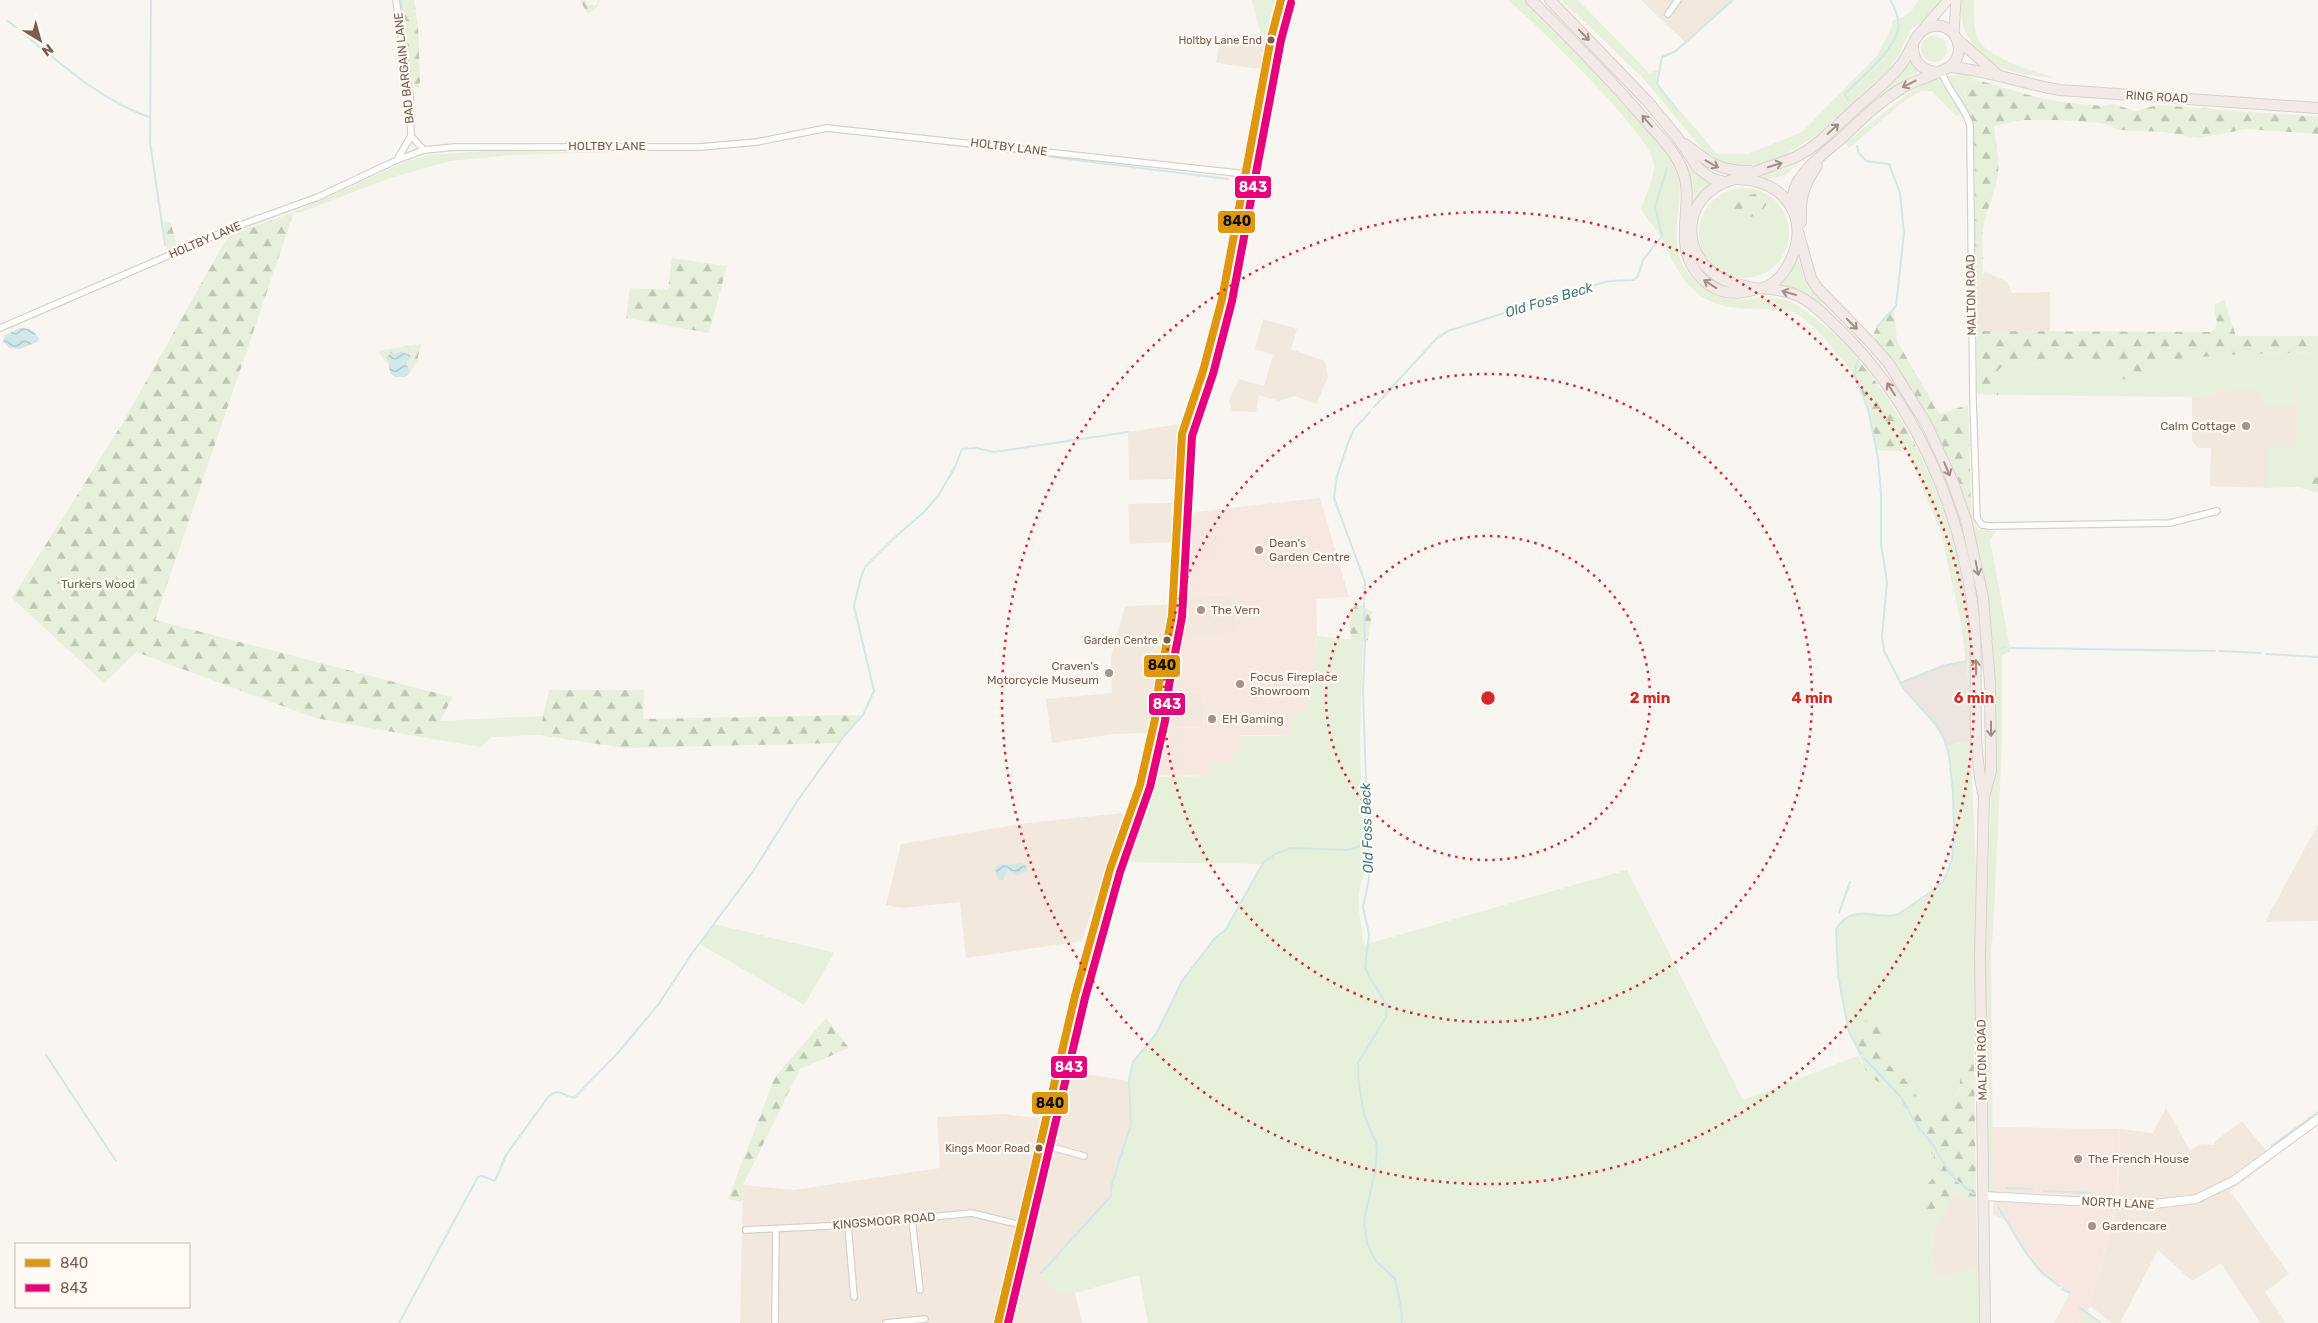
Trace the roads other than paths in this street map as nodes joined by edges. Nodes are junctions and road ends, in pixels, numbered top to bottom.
1 (396, 0) edge
2 (1281, 0) edge
3 (1532, 0) edge
4 (1550, 0) edge
5 (1678, 0) edge
6 (1948, 0) edge
7 (1956, 0) edge
8 (1668, 14) dead end
9 (1923, 29) junction
10 (1956, 36) junction
11 (1913, 47) junction
12 (1943, 70) junction
13 (1997, 74) junction
14 (2318, 108) edge
15 (411, 136) junction
16 (1677, 137) junction
17 (1829, 149) junction
18 (424, 150) junction
19 (397, 160) junction
20 (1756, 171) junction
21 (1246, 174) junction
22 (1735, 180) junction
23 (1724, 182) junction
24 (1792, 208) junction
25 (1798, 232) junction
26 (1802, 247) junction
27 (1760, 289) junction
28 (0, 328) edge
29 (2217, 510) dead end
30 (1984, 797) junction
31 (2318, 1119) edge
32 (1040, 1144) junction
33 (1084, 1156) dead end
34 (1983, 1196) junction
35 (912, 1219) junction
36 (848, 1225) junction
37 (1021, 1225) junction
38 (776, 1229) junction
39 (746, 1230) dead end
40 (920, 1290) dead end
41 (854, 1297) dead end
42 (924, 1319) dead end
43 (775, 1323) edge
44 (886, 1323) edge
45 (998, 1323) edge
46 (1986, 1323) edge

1 - 15 street, BAD BARGAIN LANE
2 - 21 street
27 -> 3 highway
4 -> 16 highway
5 - 8 street
6 - 9 main road
7 - 10 main road
9 - 10 highway
9 - 11 highway
10 - 12 highway
10 - 13 highway, RING ROAD
11 - 12 highway
20 -> 11 highway
12 - 13 highway, RING ROAD
12 -> 17 highway
12 - 29 street, MALTON ROAD
13 - 14 highway, RING ROAD
15 - 18 street, BAD BARGAIN LANE
15 - 19 street, BAD BARGAIN LANE
16 -> 20 highway
16 - 23 highway
17 - 24 highway
17 - 26 highway
18 - 19 street, HOLTBY LANE
18 - 21 street, HOLTBY LANE
19 - 28 street, HOLTBY LANE
20 - 22 highway
21 - 32 street
22 - 23 highway
22 - 24 highway
23 - 27 highway
24 - 25 highway
25 - 26 highway
25 - 27 highway
26 -> 30 highway, MALTON ROAD
30 -> 27 highway, MALTON ROAD
30 - 34 highway, MALTON ROAD
31 - 34 street, NORTH LANE
32 - 33 street
32 - 37 street
34 - 46 highway, MALTON ROAD
35 - 36 street, KINGSMOOR ROAD
35 - 37 street, KINGSMOOR ROAD
35 - 40 street
36 - 38 street, KINGSMOOR ROAD
36 - 41 street
37 - 45 street
38 - 39 street, KINGSMOOR ROAD
38 - 43 street
42 - 44 street

